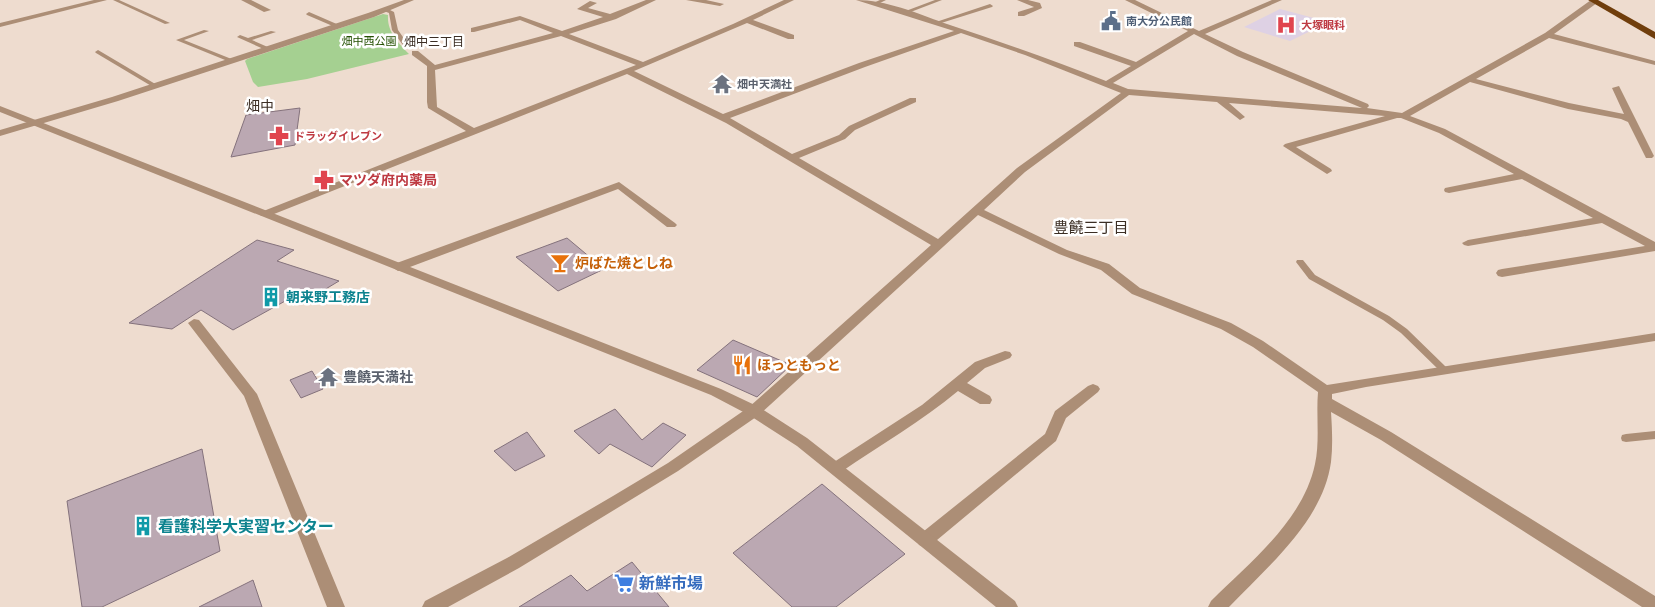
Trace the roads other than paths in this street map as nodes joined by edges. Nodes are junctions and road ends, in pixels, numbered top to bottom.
1 (103, 0) edge
2 (115, 0) edge
3 (262, 0) edge
4 (410, 0) edge
5 (652, 0) edge
6 (690, 0) edge
7 (790, 0) edge
8 (860, 0) edge
9 (884, 0) edge
10 (940, 0) edge
11 (1021, 0) edge
12 (1129, 0) edge
13 (1278, 0) edge
14 (249, 1) edge
15 (1593, 1) edge
16 (593, 3) dead end
17 (720, 4) dead end
18 (874, 4) junction
19 (990, 6) dead end
20 (267, 10) dead end
21 (386, 10) junction
22 (906, 12) junction
23 (309, 14) dead end
24 (1021, 14) dead end
25 (613, 17) junction
26 (748, 21) junction
27 (2, 23) edge
28 (167, 23) dead end
29 (936, 23) junction
30 (338, 26) junction
31 (474, 30) dead end
32 (960, 31) junction
33 (206, 32) dead end
34 (273, 32) dead end
35 (562, 33) junction
36 (1195, 33) junction
37 (1548, 35) junction
38 (1655, 36) edge
39 (240, 37) dead end
40 (791, 37) dead end
41 (248, 40) junction
42 (1077, 44) dead end
43 (407, 47) dead end
44 (268, 49) junction
45 (98, 52) dead end
46 (416, 52) dead end
47 (232, 61) junction
48 (1655, 63) edge
49 (643, 65) junction
50 (1137, 65) junction
51 (432, 68) junction
52 (628, 71) junction
53 (1468, 78) junction
54 (1106, 84) junction
55 (155, 86) junction
56 (1616, 88) dead end
57 (1127, 92) junction
58 (1219, 99) junction
59 (913, 100) dead end
60 (0, 109) edge
61 (1378, 112) junction
62 (1400, 115) junction
63 (1240, 117) dead end
64 (722, 118) junction
65 (1633, 121) junction
66 (36, 123) junction
67 (472, 131) junction
68 (0, 134) edge
69 (1650, 156) dead end
70 (790, 158) junction
71 (1328, 171) dead end
72 (1525, 175) junction
73 (1449, 190) dead end
74 (976, 210) junction
75 (265, 214) junction
76 (1604, 219) junction
77 (671, 225) dead end
78 (1468, 243) dead end
79 (938, 244) junction
80 (1655, 248) edge
81 (1300, 262) dead end
82 (398, 266) junction
83 (1502, 273) dead end
84 (194, 323) dead end
85 (1655, 337) edge
86 (1005, 355) dead end
87 (1442, 368) junction
88 (957, 384) junction
89 (1093, 389) dead end
90 (1325, 395) junction
91 (985, 400) dead end
92 (754, 411) junction
93 (1655, 435) edge
94 (1626, 438) dead end
95 (836, 468) junction
96 (925, 540) junction
97 (1655, 606) edge
98 (336, 607) edge
99 (430, 607) edge
100 (1009, 607) edge
101 (1217, 607) edge

1 - 27 street
2 - 28 lane
3 - 14 street
4 - 21 street
5 - 25 street
6 - 17 street
7 - 26 street
8 - 18 street
9 - 18 lane
10 - 22 lane
11 - 24 street
12 - 36 street
13 - 36 street
14 - 20 street
15 - 37 street
15 - 38 highway
16 - 25 street
18 - 22 street
19 - 29 lane
21 - 30 street
21 - 43 lane
22 - 29 street
23 - 30 lane
25 - 35 street
26 - 40 street
26 - 49 street
29 - 32 street
30 - 44 street
31 - 35 street
32 - 54 street
32 - 64 street
33 - 47 lane
34 - 41 lane
35 - 49 street
35 - 51 street
36 - 50 street
36 - 61 street
37 - 48 street
37 - 53 street
39 - 41 lane
41 - 44 lane
42 - 50 street
44 - 47 street
45 - 55 lane
46 - 51 street
47 - 55 street
49 - 52 street
50 - 54 street
51 - 67 street
52 - 64 street
52 - 67 street
53 - 62 street
53 - 65 street
54 - 57 street
55 - 66 street
56 - 65 street
57 - 58 street
57 - 74 street
58 - 61 street
58 - 63 street
59 - 70 street
60 - 66 street
61 - 62 street
62 - 71 street
62 - 72 street
64 - 70 street
65 - 69 street
66 - 68 street
66 - 75 street
67 - 75 street
70 - 79 street
72 - 73 street
72 - 76 street
74 - 79 street
74 - 90 street
75 - 82 street
76 - 78 street
76 - 80 street
77 - 82 street
79 - 92 street
80 - 83 street
81 - 87 lane
82 - 92 street
84 - 98 street
85 - 87 street
86 - 88 street
87 - 90 street
88 - 91 street
88 - 95 street
89 - 96 street
90 - 97 street
90 - 101 street
92 - 95 street
92 - 99 street
93 - 94 lane
95 - 96 street
96 - 100 street

